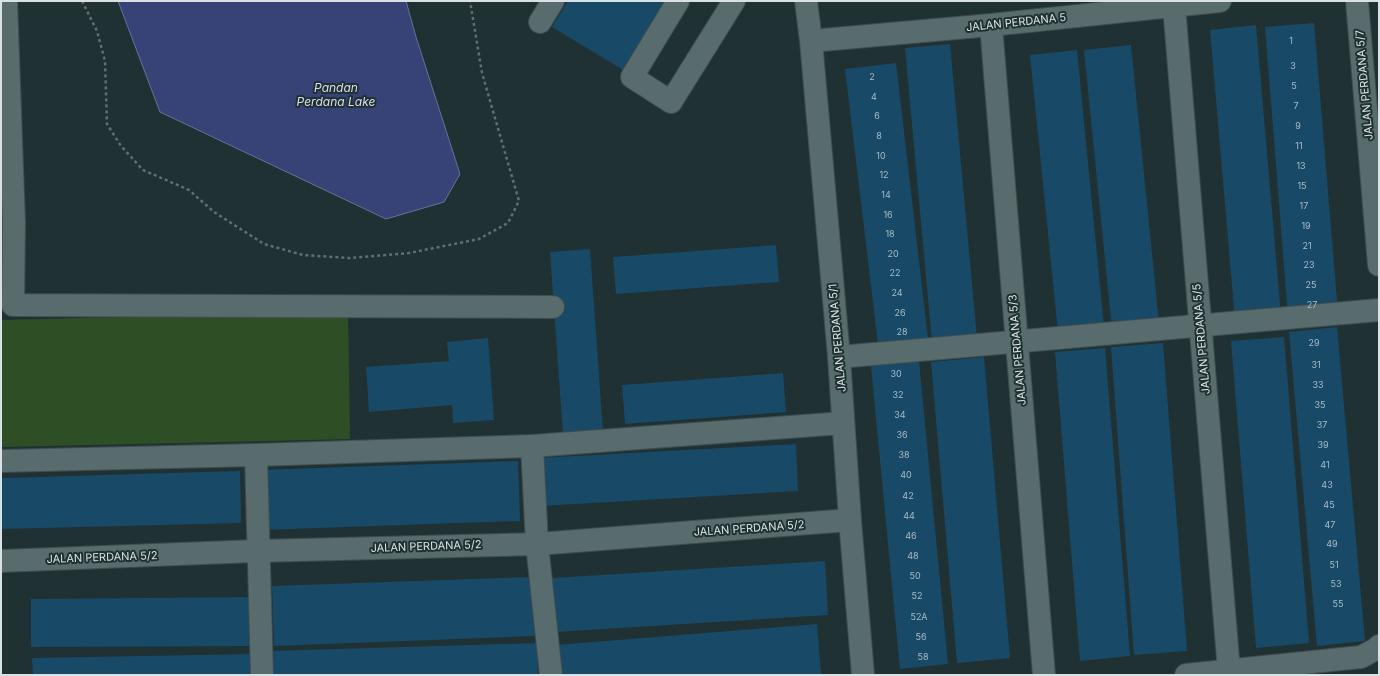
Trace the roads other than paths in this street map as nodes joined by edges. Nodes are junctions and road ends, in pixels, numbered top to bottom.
1 (6, 1) edge
2 (553, 1) edge
3 (678, 1) edge
4 (734, 1) edge
5 (806, 1) edge
6 (1220, 1) edge
7 (1357, 1) edge
8 (1174, 6) junction
9 (540, 22) dead end
10 (991, 25) junction
11 (811, 41) junction
12 (8, 223) edge
13 (1379, 265) edge
14 (553, 307) dead end
15 (1379, 310) edge
16 (1200, 325) junction
17 (1017, 341) junction
18 (839, 357) junction
19 (843, 423) junction
20 (532, 446) junction
21 (256, 455) junction
22 (1, 461) edge
23 (850, 520) junction
24 (537, 544) junction
25 (258, 551) junction
26 (1, 561) edge
27 (1379, 646) edge
28 (1229, 671) junction
29 (262, 675) edge
30 (551, 675) edge
31 (863, 675) edge
32 (1044, 675) edge
33 (1186, 675) edge

1 - 12 street
2 - 9 street
3 - 4 street
5 - 11 street, JALAN PERDANA 5/1
6 - 8 street, JALAN PERDANA 5
7 - 13 street, JALAN PERDANA 5/7
8 - 10 street, JALAN PERDANA 5
8 - 16 street, JALAN PERDANA 5/5
10 - 11 street, JALAN PERDANA 5
10 - 17 street, JALAN PERDANA 5/3
11 - 18 street, JALAN PERDANA 5/1
12 - 14 street
15 - 16 street
16 - 17 street
16 - 28 street, JALAN PERDANA 5/5
17 - 18 street
17 - 32 street, JALAN PERDANA 5/3
18 - 19 street, JALAN PERDANA 5/1
19 - 20 street
19 - 23 street, JALAN PERDANA 5/1
20 - 21 street
20 - 24 street
21 - 22 street
21 - 25 street
23 - 24 street, JALAN PERDANA 5/2
23 - 31 street, JALAN PERDANA 5/1
24 - 25 street, JALAN PERDANA 5/2
24 - 30 street
25 - 26 street, JALAN PERDANA 5/2
25 - 29 street
27 - 28 street
28 - 33 street

